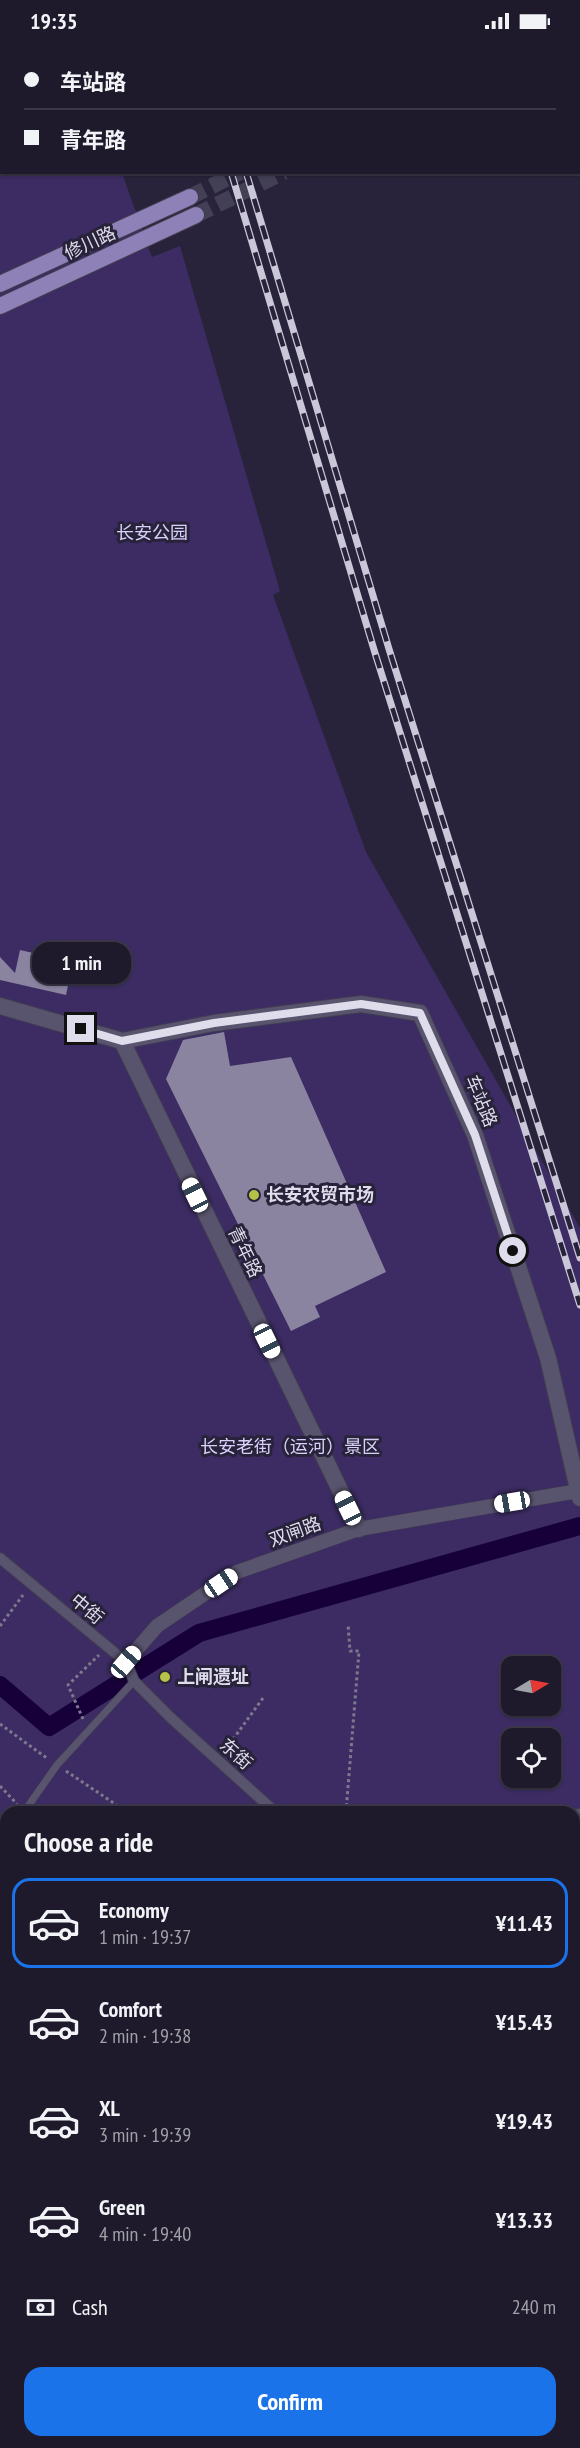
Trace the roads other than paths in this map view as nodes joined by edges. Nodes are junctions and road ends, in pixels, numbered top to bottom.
1 (190, 197) tunnel mouth
2 (196, 215) tunnel mouth
3 (0, 284) edge
4 (0, 306) edge
5 (0, 1006) edge
6 (122, 1041) junction
7 (579, 1494) edge
8 (359, 1529) junction
9 (0, 1558) edge
10 (126, 1663) junction
11 (134, 1679) junction
12 (171, 1718) joint
13 (28, 1806) edge
14 (269, 1806) edge

1 - 3 main road, 修川路
2 - 4 main road, 修川路
5 - 6 street
6 - 7 street, 车站路
6 - 8 street, 青年路
7 - 8 street, 双闸路
8 - 10 street, 双闸路
9 - 10 street, 中街
10 - 11 street, 中街
11 - 12 street, 中街
11 - 13 lane
12 - 14 street, 东街

